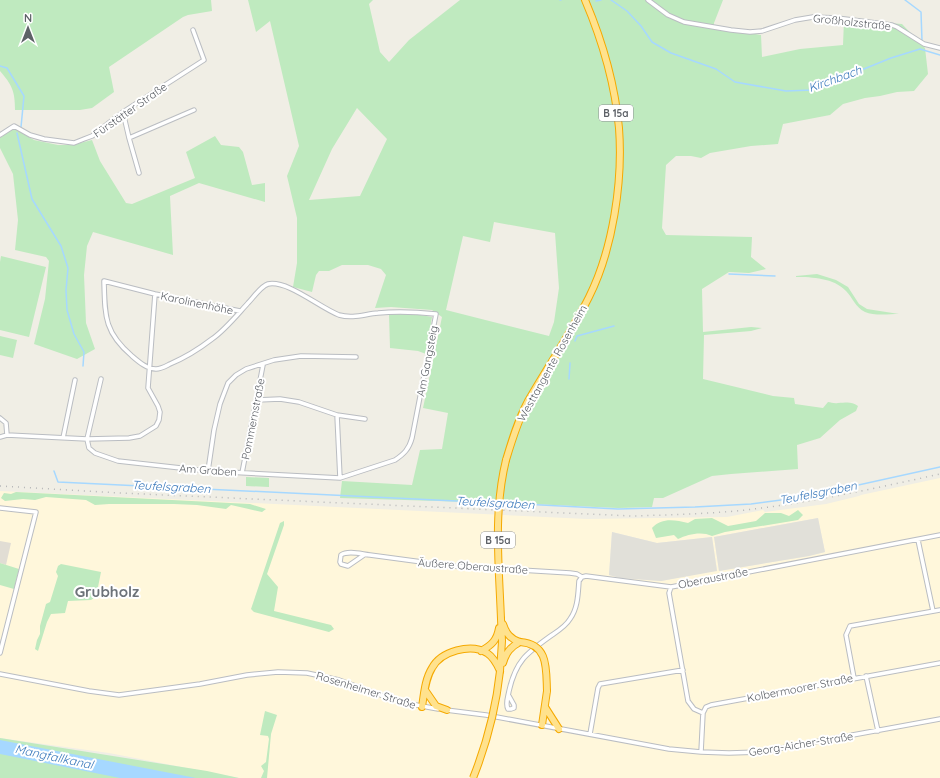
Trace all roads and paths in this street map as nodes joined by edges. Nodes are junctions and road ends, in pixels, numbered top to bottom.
1 (585, 0) edge
2 (648, 0) edge
3 (193, 30) dead end
4 (940, 48) edge
5 (194, 110) dead end
6 (124, 112) junction
7 (0, 135) edge
8 (129, 138) junction
9 (139, 173) dead end
10 (155, 294) junction
11 (302, 294) joint
12 (240, 312) junction
13 (356, 357) dead end
14 (263, 365) junction
15 (150, 368) junction
16 (101, 379) dead end
17 (75, 380) dead end
18 (257, 400) junction
19 (337, 415) junction
20 (0, 418) edge
21 (365, 419) dead end
22 (7, 435) junction
23 (0, 437) edge
24 (63, 438) junction
25 (87, 439) junction
26 (208, 471) junction
27 (242, 472) junction
28 (340, 478) junction
29 (0, 508) edge
30 (940, 535) edge
31 (918, 540) junction
32 (364, 555) junction
33 (582, 577) junction
34 (671, 587) junction
35 (940, 610) edge
36 (933, 611) junction
37 (502, 619) junction
38 (520, 642) junction
39 (481, 651) junction
40 (0, 653) edge
41 (940, 663) edge
42 (683, 670) junction
43 (500, 671) junction
44 (0, 674) edge
45 (866, 676) junction
46 (854, 678) junction
47 (425, 690) junction
48 (508, 696) dead end
49 (422, 707) junction
50 (545, 707) junction
51 (447, 710) junction
52 (703, 713) junction
53 (940, 719) edge
54 (542, 725) junction
55 (559, 729) junction
56 (878, 731) junction
57 (590, 734) junction
58 (701, 752) junction
59 (473, 778) edge

1 - 37 highway, Westtangente Rosenheim / B 15a, bridge
2 - 4 street, Großholzstraße
3 - 6 street, Fürstätter Straße
5 - 8 street
6 - 7 street, Fürstätter Straße
6 - 8 street
8 - 9 street
10 - 12 street, Karolinenhöhe
10 - 15 street, Karolinenhöhe
10 - 15 street, Karolinenhöhe
11 - 12 street, Karolinenhöhe
11 - 28 street, Am Gangsteig
12 - 15 street, Karolinenhöhe
13 - 14 street
14 - 18 street, Pommernstraße
14 - 26 street
15 - 25 street
16 - 25 street
17 - 24 street
18 - 19 street
18 - 27 street, Pommernstraße
19 - 21 street
19 - 28 street
20 - 22 street
22 - 23 street
22 - 24 street
24 - 25 street
25 - 26 street, Am Graben
26 - 27 street, Am Graben
27 - 28 street, Am Graben
29 - 40 street
30 - 31 street, Oberaustraße
31 - 34 street, Oberaustraße
31 - 36 street
32 - 32 street, Äußere Oberaustraße
32 - 33 street, Äußere Oberaustraße
33 - 34 street, Oberaustraße
33 - 48 street
34 - 42 street
35 - 36 street
36 - 46 street
37 - 38 highway
37 - 39 highway
37 - 43 highway, Westtangente Rosenheim / B 15a
38 - 43 highway
38 - 50 highway, bridge
39 - 43 highway
39 - 47 highway
41 - 45 street, Kolbermoorer Straße
42 - 52 street
42 - 57 street
43 - 59 highway, Westtangente Rosenheim / B 15a, bridge
44 - 49 street, Rosenheimer Straße
45 - 46 street, Kolbermoorer Straße
45 - 56 street
46 - 52 street, Kolbermoorer Straße
47 - 49 highway
47 - 51 highway
49 - 51 street, Rosenheimer Straße
50 - 54 highway
50 - 55 highway
51 - 54 street, Rosenheimer Straße
52 - 58 street
53 - 56 street, Georg-Aicher-Straße
54 - 55 street, Rosenheimer Straße
55 - 57 street, Rosenheimer Straße
56 - 58 street, Georg-Aicher-Straße
57 - 58 street, Georg-Aicher-Straße

